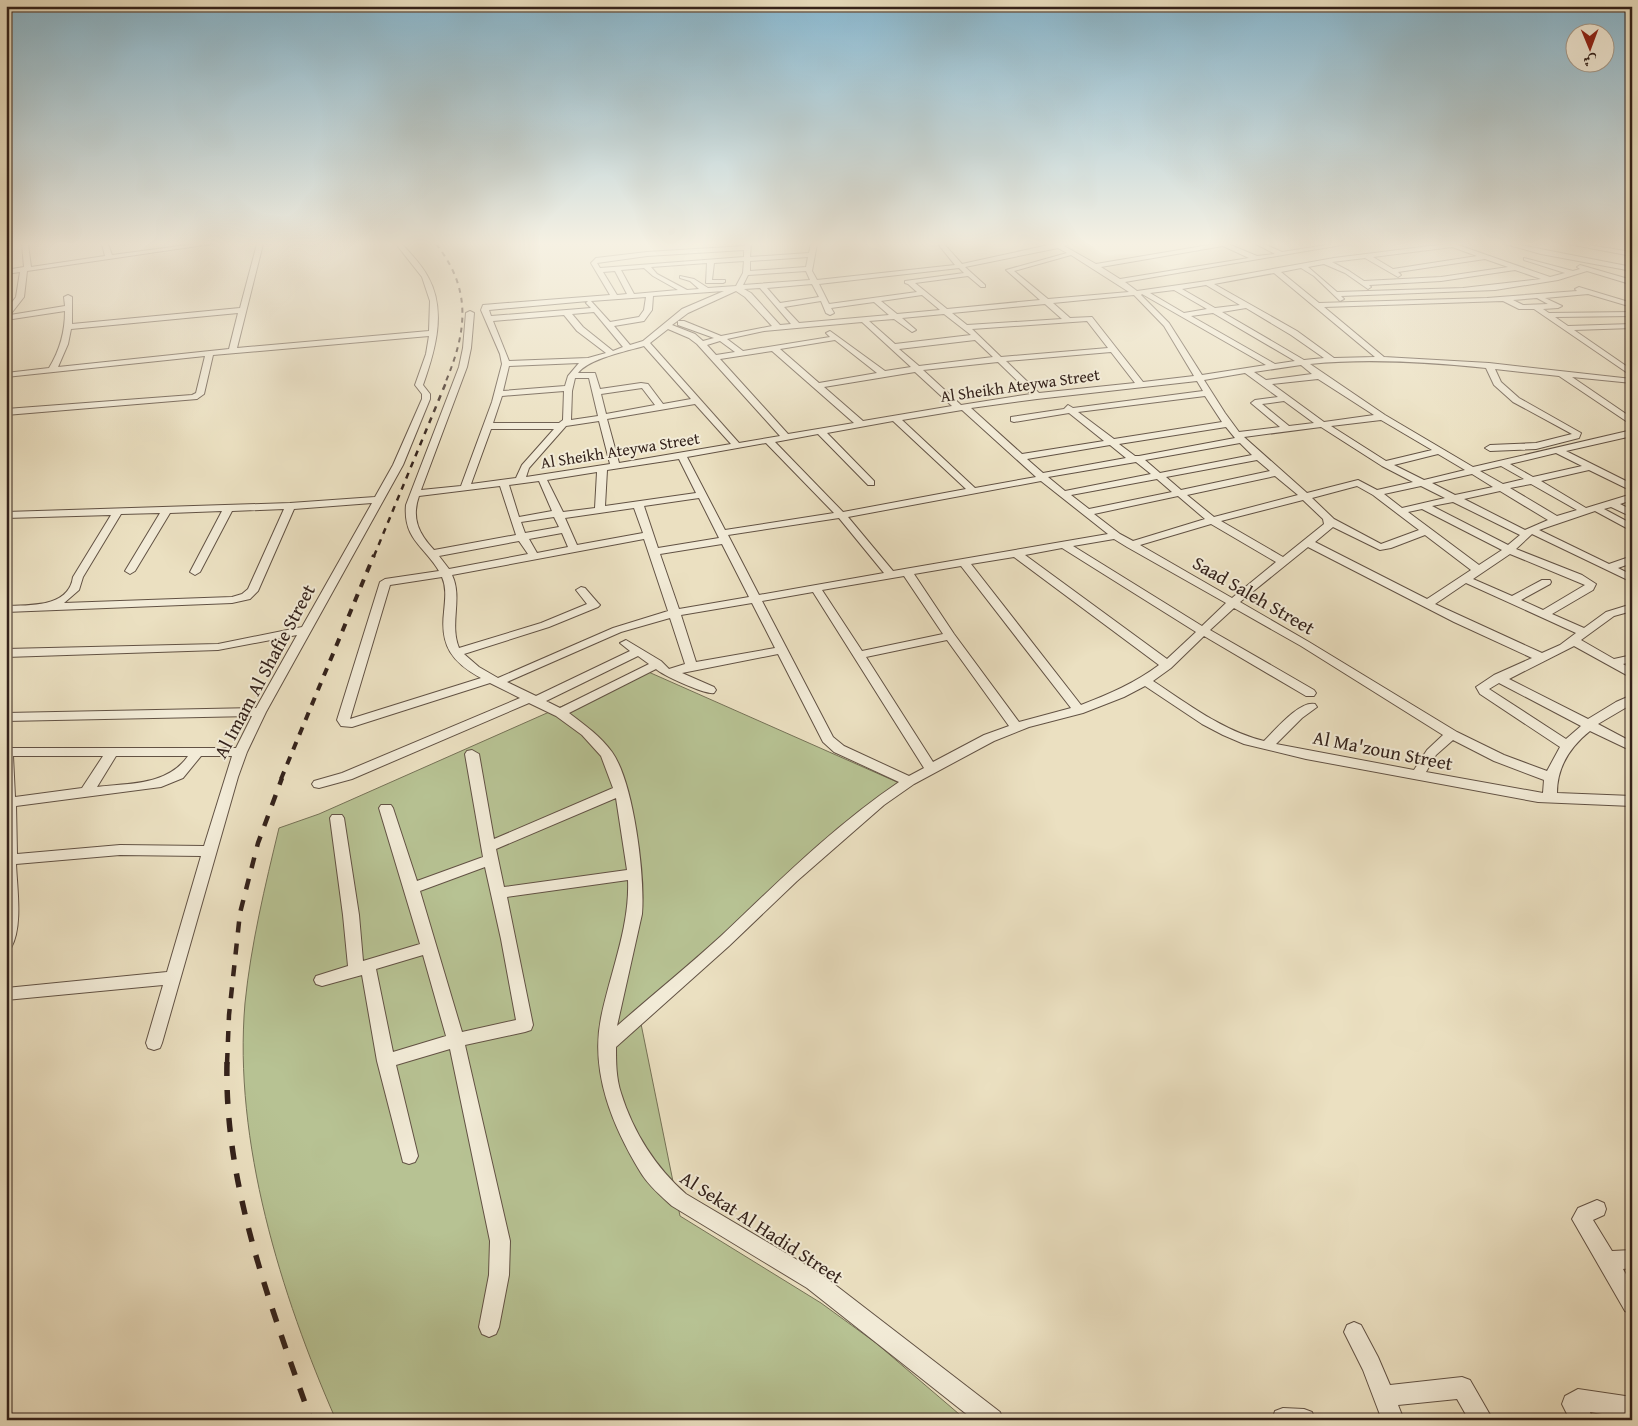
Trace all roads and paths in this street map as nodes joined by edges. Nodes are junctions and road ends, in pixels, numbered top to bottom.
1 (243, 310) edge
2 (595, 310) edge
3 (49, 311) edge
4 (69, 311) edge
5 (237, 311) edge
6 (434, 311) edge
7 (485, 311) edge
8 (587, 311) edge
9 (648, 311) edge
10 (687, 311) edge
11 (763, 311) edge
12 (783, 311) edge
13 (829, 311) edge
14 (889, 311) edge
15 (959, 311) edge
16 (1057, 311) edge
17 (1154, 311) edge
18 (1176, 311) edge
19 (1212, 311) edge
20 (1216, 311) edge
21 (1255, 311) edge
22 (1325, 311) edge
23 (1542, 311) edge
24 (566, 312) junction
25 (946, 312) junction
26 (1258, 312) junction
27 (470, 313) dead end
28 (1632, 314) edge
29 (1185, 315) junction
30 (1549, 315) junction
31 (6, 316) edge
32 (897, 317) junction
33 (1226, 317) junction
34 (488, 319) junction
35 (1067, 319) junction
36 (1161, 319) junction
37 (864, 320) junction
38 (1195, 321) junction
39 (835, 322) junction
40 (670, 323) junction
41 (820, 324) junction
42 (607, 325) junction
43 (797, 326) junction
44 (1632, 326) edge
45 (68, 327) junction
46 (778, 327) junction
47 (964, 327) junction
48 (1567, 328) junction
49 (912, 330) dead end
50 (433, 333) junction
51 (977, 337) junction
52 (721, 338) junction
53 (835, 338) junction
54 (646, 343) junction
55 (702, 344) junction
56 (893, 347) junction
57 (774, 348) junction
58 (630, 350) junction
59 (1112, 350) junction
60 (232, 351) junction
61 (210, 353) junction
62 (741, 353) junction
63 (612, 354) junction
64 (714, 358) junction
65 (1000, 359) junction
66 (1382, 359) junction
67 (590, 360) junction
68 (1332, 360) junction
69 (1302, 362) junction
70 (506, 364) junction
71 (1273, 366) junction
72 (1489, 366) junction
73 (915, 369) junction
74 (52, 370) junction
75 (1246, 370) junction
76 (882, 373) junction
77 (1560, 373) junction
78 (1632, 374) edge
79 (6, 375) edge
80 (572, 376) junction
81 (1319, 376) junction
82 (1198, 379) junction
83 (1613, 379) junction
84 (1632, 381) edge
85 (1264, 383) junction
86 (1141, 385) junction
87 (819, 386) junction
88 (568, 388) junction
89 (1632, 390) edge
90 (596, 392) junction
91 (1207, 393) junction
92 (498, 394) junction
93 (1050, 395) junction
94 (1037, 396) junction
95 (1286, 398) junction
96 (695, 401) junction
97 (661, 407) junction
98 (962, 407) junction
99 (1070, 410) junction
100 (6, 412) edge
101 (602, 417) junction
102 (1382, 417) junction
103 (896, 419) junction
104 (1014, 419) dead end
105 (1632, 422) edge
106 (1228, 424) junction
107 (564, 425) junction
108 (862, 425) junction
109 (1323, 425) junction
110 (487, 426) junction
111 (1288, 429) junction
112 (821, 432) junction
113 (1632, 433) edge
114 (787, 438) junction
115 (1240, 438) junction
116 (769, 441) junction
117 (1111, 442) junction
118 (737, 446) junction
119 (1490, 448) dead end
120 (1557, 450) junction
121 (1440, 451) junction
122 (682, 456) junction
123 (1258, 457) junction
124 (1020, 458) junction
125 (1135, 458) junction
126 (1502, 463) junction
127 (1385, 464) junction
128 (615, 467) junction
129 (1590, 467) junction
130 (602, 469) junction
131 (1473, 471) junction
132 (1276, 473) junction
133 (1158, 475) junction
134 (1041, 477) junction
135 (542, 478) junction
136 (1533, 480) junction
137 (520, 481) junction
138 (871, 483) dead end
139 (1424, 483) junction
140 (504, 484) junction
141 (465, 488) junction
142 (1502, 488) junction
143 (1632, 488) edge
144 (973, 491) junction
145 (1179, 493) junction
146 (1376, 493) junction
147 (415, 494) junction
148 (1062, 494) junction
149 (702, 495) junction
150 (1304, 496) junction
151 (1632, 497) edge
152 (1456, 498) junction
153 (378, 500) junction
154 (1612, 503) junction
155 (638, 504) junction
156 (290, 506) junction
157 (1424, 506) junction
158 (229, 508) junction
159 (166, 509) junction
160 (600, 509) junction
161 (1590, 510) junction
162 (118, 511) junction
163 (1400, 511) junction
164 (1085, 513) junction
165 (559, 514) junction
166 (1632, 514) edge
167 (6, 515) edge
168 (841, 515) junction
169 (516, 520) junction
170 (1212, 520) junction
171 (1556, 520) junction
172 (1330, 521) junction
173 (1632, 528) edge
174 (565, 530) junction
175 (1426, 531) junction
176 (1528, 532) junction
177 (648, 535) junction
178 (724, 536) junction
179 (1116, 536) junction
180 (522, 537) junction
181 (1309, 543) junction
182 (1064, 545) junction
183 (1131, 545) junction
184 (574, 549) junction
185 (1509, 550) junction
186 (654, 552) junction
187 (1016, 553) junction
188 (432, 554) junction
189 (534, 556) junction
190 (1632, 559) edge
191 (964, 562) junction
192 (1283, 562) junction
193 (1610, 567) junction
194 (1478, 570) junction
195 (130, 571) dead end
196 (195, 572) dead end
197 (907, 572) junction
198 (446, 573) junction
199 (891, 575) junction
200 (1632, 578) edge
201 (1464, 579) junction
202 (1546, 582) dead end
203 (815, 588) junction
204 (581, 590) dead end
205 (754, 598) junction
206 (1513, 600) junction
207 (1232, 603) junction
208 (1426, 604) junction
209 (52, 607) junction
210 (1632, 607) edge
211 (6, 609) edge
212 (674, 613) junction
213 (1543, 614) junction
214 (306, 630) junction
215 (1203, 631) junction
216 (1586, 633) junction
217 (950, 636) junction
218 (1574, 641) junction
219 (626, 643) dead end
220 (781, 650) junction
221 (638, 652) junction
222 (6, 653) edge
223 (456, 654) junction
224 (859, 655) junction
225 (1542, 658) junction
226 (1632, 658) edge
227 (1613, 663) junction
228 (657, 664) junction
229 (1167, 665) junction
230 (692, 666) junction
231 (670, 672) junction
232 (1632, 674) edge
233 (1498, 678) junction
234 (495, 681) junction
235 (1145, 681) junction
236 (710, 690) dead end
237 (1310, 693) dead end
238 (1632, 699) edge
239 (531, 700) junction
240 (1539, 700) junction
241 (1311, 707) dead end
242 (1079, 710) junction
243 (260, 712) junction
244 (560, 713) junction
245 (1519, 714) junction
246 (6, 717) edge
247 (1587, 726) junction
248 (1016, 727) junction
249 (1452, 735) junction
250 (1267, 745) junction
251 (1568, 746) junction
252 (1632, 747) edge
253 (112, 752) junction
254 (197, 752) junction
255 (240, 752) junction
256 (472, 754) dead end
257 (931, 769) junction
258 (1418, 776) junction
259 (1551, 778) junction
260 (909, 781) junction
261 (320, 784) dead end
262 (621, 790) junction
263 (86, 793) junction
264 (1550, 798) junction
265 (1632, 801) edge
266 (10, 802) junction
267 (386, 808) dead end
268 (337, 818) dead end
269 (210, 851) junction
270 (490, 854) junction
271 (8, 860) edge
272 (636, 874) junction
273 (412, 888) junction
274 (499, 893) junction
275 (6, 944) edge
276 (428, 948) junction
277 (362, 969) junction
278 (172, 978) junction
279 (322, 980) dead end
280 (6, 994) edge
281 (456, 1040) junction
282 (154, 1044) dead end
283 (607, 1044) junction
284 (386, 1061) junction
285 (409, 1156) dead end
286 (1596, 1210) dead end
287 (1632, 1259) edge
288 (1606, 1261) junction
289 (1632, 1304) edge
290 (489, 1327) dead end
291 (1354, 1332) dead end
292 (1384, 1396) junction
293 (1632, 1408) edge
294 (1578, 1415) edge
295 (1283, 1419) edge
296 (992, 1420) edge
297 (1304, 1420) edge
298 (1394, 1420) edge
299 (1482, 1420) edge

1 - 60 street
2 - 42 street
3 - 31 street
4 - 45 street
5 - 45 street
6 - 50 street
7 - 34 street
8 - 24 street
9 - 42 street
10 - 40 street
11 - 46 street
12 - 43 street
13 - 39 street
14 - 32 street
15 - 25 street
16 - 35 street
17 - 36 street
18 - 29 street
19 - 29 street
20 - 33 street
21 - 26 street
22 - 66 street
23 - 30 street
24 - 34 street
24 - 63 street
25 - 32 street
25 - 47 street
26 - 33 street
26 - 68 street
27 - 147 street
28 - 30 street
29 - 36 street
29 - 38 street
30 - 48 street
32 - 37 street
32 - 49 street
33 - 38 street
33 - 69 street
34 - 70 street
35 - 47 street
35 - 59 street
36 - 82 street
37 - 39 street
37 - 56 street, Saad Saleh Street
38 - 71 street
39 - 41 street
40 - 52 street
40 - 54 street
40 - 55 street
41 - 43 street
41 - 53 street
42 - 58 street
43 - 46 street
44 - 48 street
45 - 74 street
46 - 52 street
47 - 51 street
48 - 78 street
50 - 60 street
50 - 153 street, Al Imam Al Shafie Street
51 - 56 street
51 - 65 street
52 - 55 street
52 - 62 street
53 - 57 street
53 - 76 street
54 - 58 street
54 - 96 street
55 - 64 street
56 - 73 street, Saad Saleh Street
57 - 62 street
57 - 87 street
58 - 63 street
59 - 65 street
59 - 86 street
60 - 61 street
61 - 74 street
61 - 100 street
62 - 64 street
63 - 67 street
64 - 114 street
65 - 73 street
65 - 94 street
66 - 68 street, Al Sheikh Ateywa Street
66 - 72 street, Al Sheikh Ateywa Street
67 - 70 street
67 - 80 street
68 - 69 street, Al Sheikh Ateywa Street
69 - 71 street, Al Sheikh Ateywa Street
69 - 81 street
70 - 92 street
71 - 75 street, Al Sheikh Ateywa Street
72 - 77 street, Al Sheikh Ateywa Street
72 - 119 street
73 - 76 street
73 - 98 street, Saad Saleh Street
74 - 79 street
75 - 82 street, Al Sheikh Ateywa Street
75 - 85 street
76 - 87 street
77 - 83 street, Al Sheikh Ateywa Street
77 - 105 street
80 - 88 street
80 - 90 street
81 - 85 street
81 - 102 street
82 - 86 street, Al Sheikh Ateywa Street
82 - 91 street
83 - 84 street, Al Sheikh Ateywa Street
83 - 89 street
85 - 95 street
86 - 93 street, Al Sheikh Ateywa Street
87 - 108 street
88 - 92 street
88 - 107 street
90 - 97 street
90 - 101 street
91 - 99 street
91 - 106 street
92 - 110 street
93 - 94 street, Al Sheikh Ateywa Street
93 - 99 street
94 - 98 street, Al Sheikh Ateywa Street
95 - 109 street
95 - 111 street
96 - 97 street
96 - 118 street
97 - 101 street
98 - 103 street, Al Sheikh Ateywa Street
98 - 124 street, Saad Saleh Street
99 - 104 street
99 - 117 street
101 - 107 street
101 - 128 street
102 - 109 street
102 - 121 street
103 - 108 street, Al Sheikh Ateywa Street
103 - 144 street
106 - 115 street
106 - 117 street
107 - 110 street
107 - 137 street
108 - 112 street, Al Sheikh Ateywa Street
109 - 111 street
109 - 127 street
110 - 141 street
111 - 115 street
112 - 114 street, Al Sheikh Ateywa Street
112 - 138 street
113 - 120 street
114 - 116 street, Al Sheikh Ateywa Street
115 - 123 street
115 - 125 street
116 - 118 street, Al Sheikh Ateywa Street
116 - 168 street
117 - 124 street
117 - 125 street
118 - 122 street, Al Sheikh Ateywa Street
120 - 126 street
120 - 129 street
121 - 127 street
121 - 131 street
122 - 128 street, Al Sheikh Ateywa Street
122 - 149 street
123 - 132 street
123 - 133 street
124 - 134 street, Saad Saleh Street
125 - 133 street
125 - 134 street
126 - 131 street
126 - 136 street
127 - 139 street
128 - 130 street, Al Sheikh Ateywa Street
129 - 136 street
129 - 143 street
130 - 135 street, Al Sheikh Ateywa Street
130 - 160 street
131 - 139 street
131 - 142 street
132 - 145 street
132 - 150 street
133 - 145 street
133 - 148 street
134 - 144 street
134 - 148 street, Saad Saleh Street
135 - 137 street, Al Sheikh Ateywa Street
135 - 165 street
136 - 142 street
136 - 161 street
137 - 140 street, Al Sheikh Ateywa Street
139 - 146 street
139 - 152 street
140 - 141 street, Al Sheikh Ateywa Street
140 - 169 street
141 - 147 street, Al Sheikh Ateywa Street
142 - 152 street
142 - 171 street
144 - 168 street
145 - 164 street
145 - 170 street
146 - 150 street
146 - 163 street
147 - 188 street
148 - 164 street, Saad Saleh Street
149 - 155 street
149 - 178 street
150 - 170 street
150 - 172 street
151 - 154 street
152 - 157 street
152 - 176 street
153 - 156 street
153 - 214 street, Al Imam Al Shafie Street
154 - 161 street
154 - 166 street
155 - 160 street
155 - 177 street
156 - 158 street
156 - 209 street
157 - 163 street
157 - 185 street
158 - 159 street
158 - 196 street
159 - 162 street
159 - 195 street
160 - 165 street
161 - 171 street
161 - 173 street
162 - 167 street
162 - 209 street
163 - 175 street
164 - 179 street, Saad Saleh Street
165 - 169 street
165 - 174 street
168 - 178 street
168 - 199 street
169 - 180 street
170 - 183 street
170 - 192 street
171 - 176 street
172 - 175 street
172 - 181 street
174 - 180 street
174 - 184 street
175 - 194 street
176 - 185 street
176 - 193 street
177 - 184 street
177 - 186 street
178 - 186 street
178 - 205 street
179 - 182 street
179 - 183 street, Saad Saleh Street
180 - 188 street
180 - 189 street
181 - 192 street
181 - 208 street
182 - 187 street
182 - 215 street
183 - 207 street, Saad Saleh Street
184 - 189 street
185 - 194 street
185 - 213 street
186 - 212 street
187 - 191 street
187 - 229 street
188 - 198 street
189 - 198 street
190 - 193 street
191 - 197 street
191 - 242 street
192 - 207 street
193 - 200 street
194 - 201 street
197 - 199 street
197 - 217 street
198 - 223 street
198 - 234 street
199 - 203 street
201 - 206 street
201 - 208 street
202 - 206 street
203 - 205 street
203 - 224 street
204 - 223 street
205 - 212 street
205 - 220 street
206 - 213 street
207 - 215 street
207 - 249 street, Saad Saleh Street
208 - 225 street
209 - 211 street
210 - 216 street
212 - 230 street
212 - 234 street
213 - 216 street
214 - 222 street
214 - 243 street, Al Imam Al Shafie Street
215 - 229 street
215 - 237 street
216 - 218 street
217 - 224 street
217 - 248 street
218 - 225 street
218 - 227 street
219 - 221 street
220 - 230 street
220 - 260 street
221 - 228 street
221 - 239 street
223 - 234 street, Al Sekat Al Hadid Street
224 - 257 street
225 - 233 street
226 - 227 street
227 - 232 street
228 - 231 street
228 - 244 street
229 - 235 street
230 - 231 street
231 - 236 street
233 - 240 street
233 - 245 street
234 - 239 street, Al Sekat Al Hadid Street
235 - 242 street
235 - 250 street, Al Ma'zoun Street
238 - 247 street
239 - 244 street, Al Sekat Al Hadid Street
239 - 261 street
240 - 245 street
240 - 247 street
241 - 250 street
242 - 248 street
243 - 246 street
243 - 255 street, Al Imam Al Shafie Street
244 - 262 street, Al Sekat Al Hadid Street
245 - 251 street
247 - 251 street
247 - 252 street
248 - 257 street
249 - 258 street
249 - 259 street, Saad Saleh Street
250 - 258 street, Al Ma'zoun Street
251 - 259 street
253 - 254 street
253 - 263 street
253 - 266 street
254 - 255 street
254 - 263 street
255 - 269 street, Al Imam Al Shafie Street
256 - 270 street
257 - 260 street
258 - 264 street, Al Ma'zoun Street
259 - 264 street
260 - 283 street
262 - 270 street
262 - 272 street, Al Sekat Al Hadid Street
263 - 266 street
264 - 265 street, Al Ma'zoun Street
266 - 271 street
267 - 273 street
268 - 277 street
269 - 271 street
269 - 278 street, Al Imam Al Shafie Street
270 - 273 street
270 - 274 street
271 - 275 street
272 - 274 street
272 - 283 street, Al Sekat Al Hadid Street
273 - 276 street
274 - 281 street
276 - 277 street
276 - 281 street
277 - 279 street
277 - 284 street
278 - 280 street
278 - 282 street, Al Imam Al Shafie Street
281 - 284 street
281 - 290 street
283 - 296 street, Al Sekat Al Hadid Street
284 - 285 street
286 - 288 street
287 - 288 street
288 - 289 street
291 - 292 street
292 - 298 street
292 - 299 street
293 - 294 street
295 - 297 street

